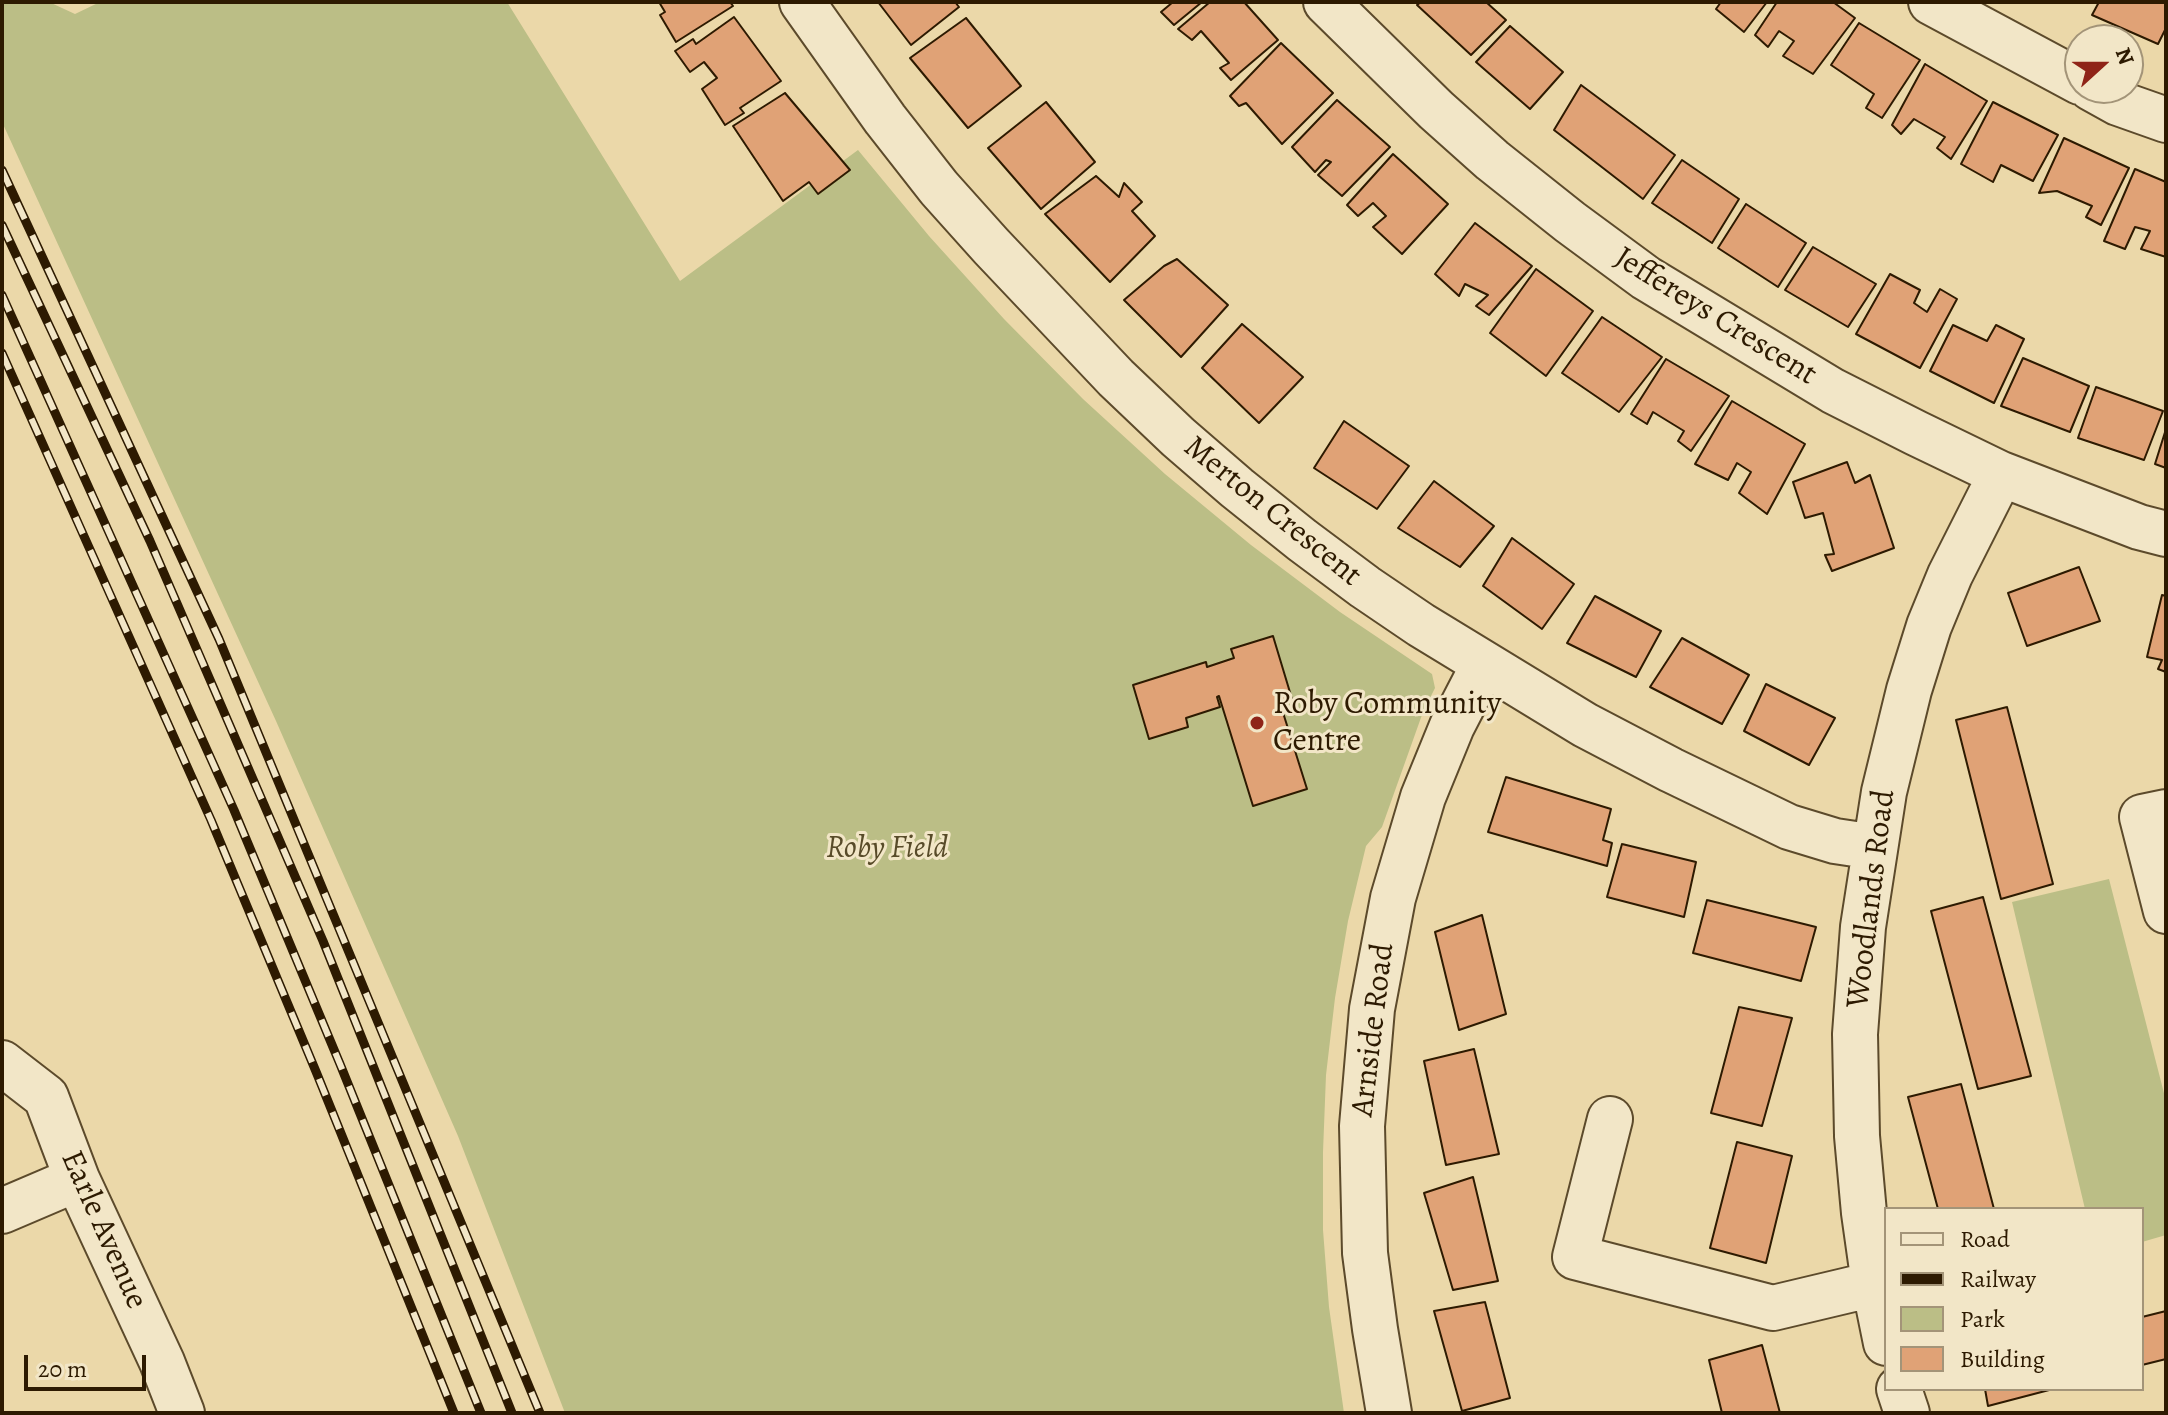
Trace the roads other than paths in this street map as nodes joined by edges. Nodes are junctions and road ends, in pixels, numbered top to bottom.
1 (802, 2) edge
2 (1326, 2) edge
3 (1931, 2) edge
4 (2064, 73) edge
5 (2121, 104) edge
6 (2166, 120) edge
7 (2001, 474) junction
8 (2166, 534) edge
9 (1484, 664) junction
10 (2166, 812) edge
11 (1875, 847) junction
12 (2166, 911) edge
13 (2, 1063) edge
14 (1610, 1119) dead end
15 (77, 1179) junction
16 (2, 1211) edge
17 (1874, 1284) junction
18 (1884, 1333) edge
19 (1900, 1391) edge
20 (182, 1413) edge
21 (1389, 1413) edge
22 (1907, 1413) edge

1 - 9 street, Merton Crescent
2 - 7 street, Jeffereys Crescent
3 - 4 street
5 - 6 street
7 - 8 street, Jeffereys Crescent
7 - 11 street, Woodlands Road
9 - 11 street, Merton Crescent
9 - 21 street, Arnside Road
10 - 12 street
11 - 17 street, Woodlands Road
13 - 15 street, Earle Avenue
14 - 17 street
15 - 16 street
15 - 20 street, Earle Avenue
17 - 18 street, Woodlands Road
19 - 22 street

